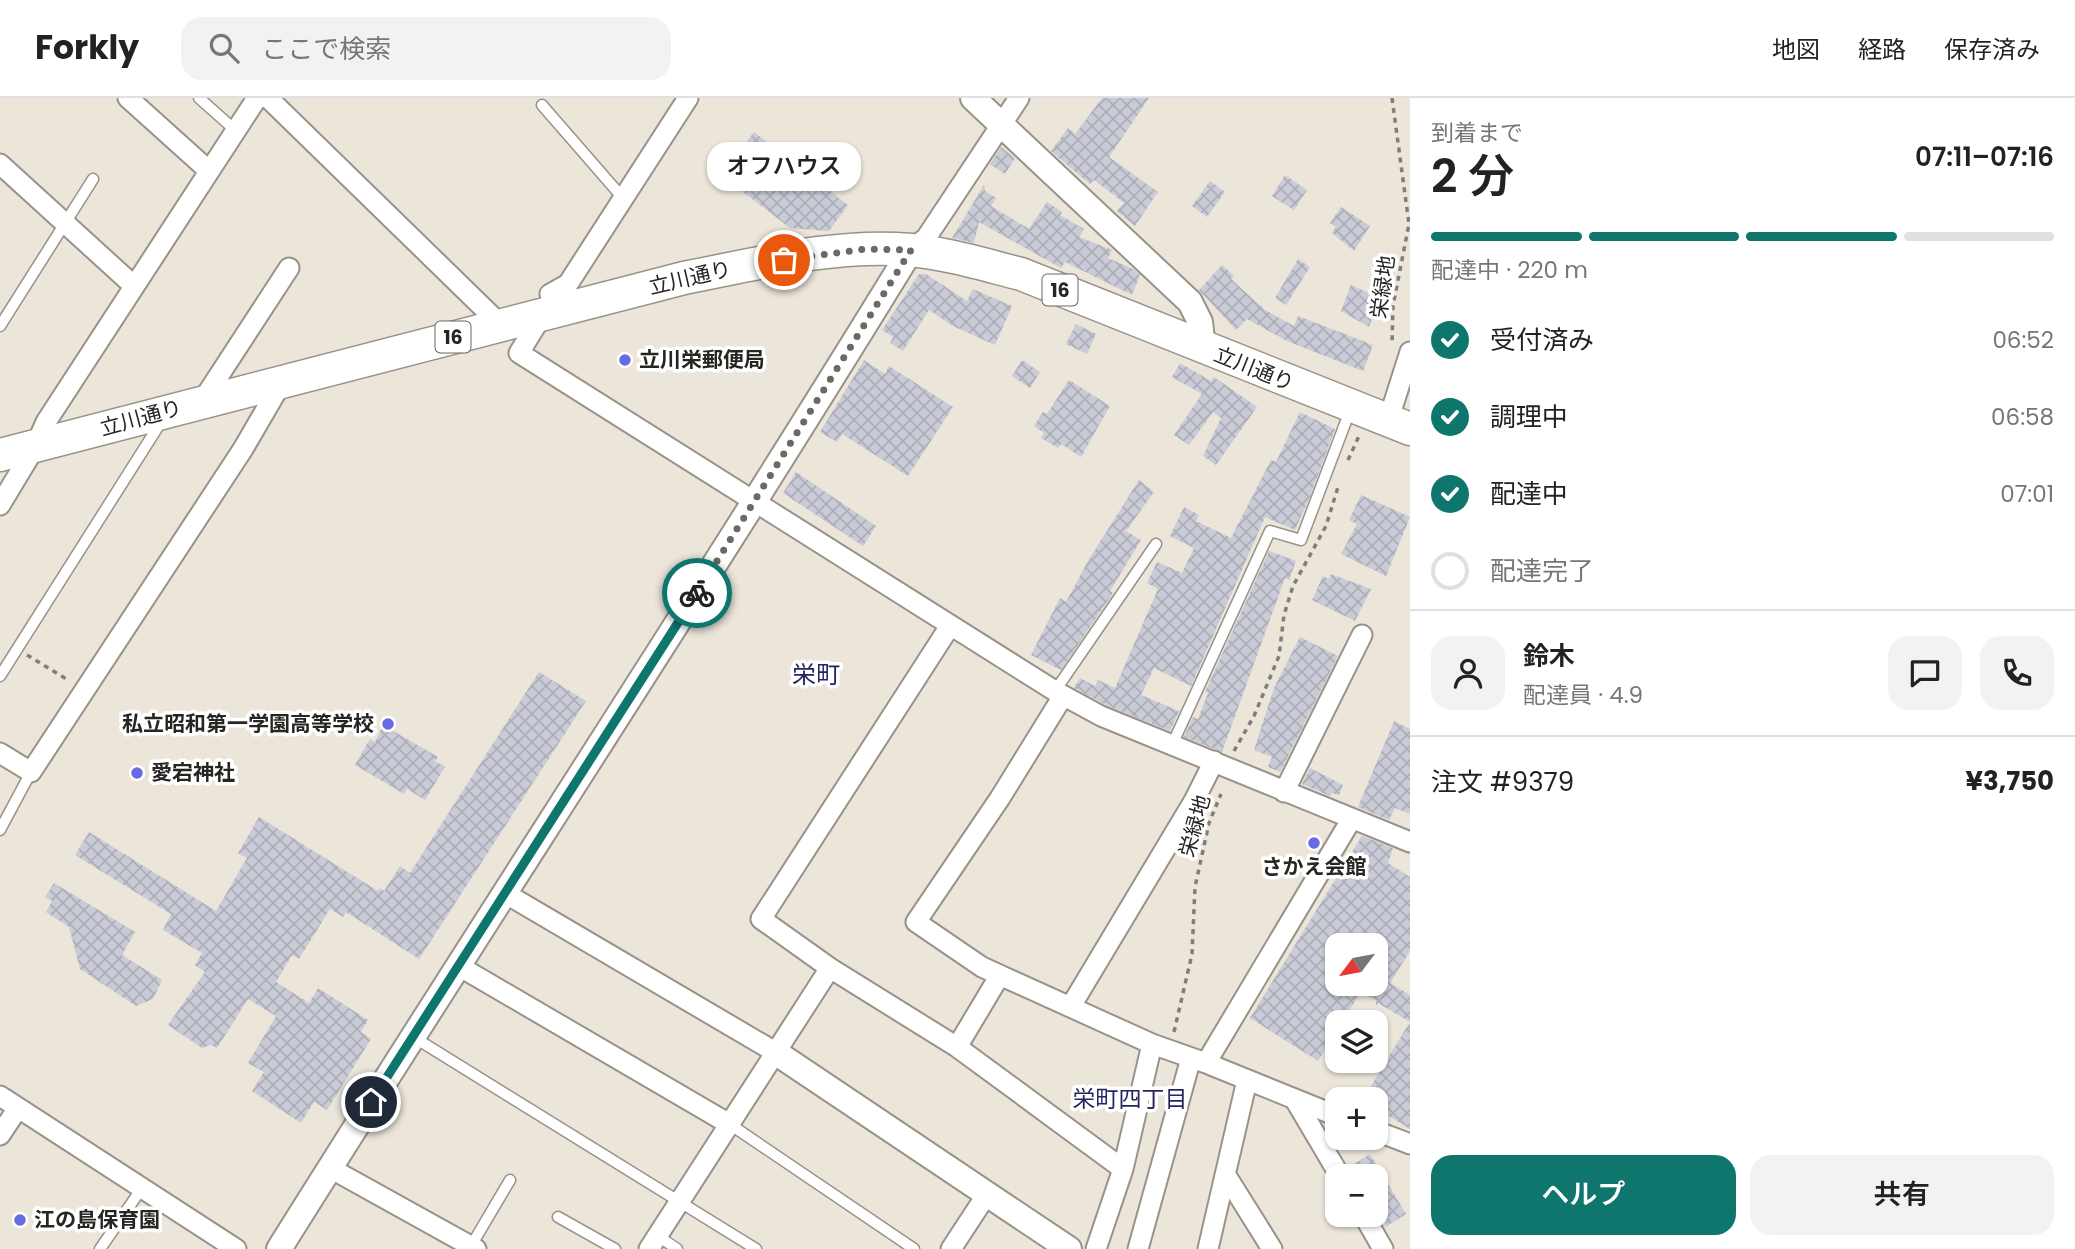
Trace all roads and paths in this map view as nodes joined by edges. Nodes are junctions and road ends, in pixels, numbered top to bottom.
1 (128, 98) edge
2 (199, 98) edge
3 (257, 98) edge
4 (268, 98) edge
5 (688, 98) edge
6 (973, 98) edge
7 (1019, 98) edge
8 (1392, 98) edge
9 (542, 105) dead end
10 (1002, 125) junction
11 (235, 131) junction
12 (208, 170) junction
13 (1410, 170) edge
14 (1404, 171) junction
15 (3, 173) edge
16 (93, 179) dead end
17 (622, 197) junction
18 (64, 225) junction
19 (911, 250) junction
20 (289, 268) dead end
21 (134, 286) junction
22 (548, 313) junction
23 (501, 325) junction
24 (0, 326) edge
25 (1203, 348) junction
26 (1401, 354) edge
27 (282, 382) junction
28 (201, 403) junction
29 (168, 411) junction
30 (1378, 422) edge
31 (35, 447) junction
32 (0, 455) edge
33 (1346, 464) dead end
34 (1341, 476) dead end
35 (756, 503) junction
36 (0, 505) edge
37 (1156, 544) dead end
38 (950, 626) junction
39 (1362, 635) dead end
40 (17, 648) junction
41 (0, 676) edge
42 (85, 690) junction
43 (1059, 694) junction
44 (1172, 745) junction
45 (0, 752) edge
46 (1220, 764) junction
47 (32, 772) junction
48 (1284, 792) junction
49 (1351, 820) junction
50 (0, 830) edge
51 (1410, 842) edge
52 (503, 892) junction
53 (457, 965) junction
54 (830, 968) junction
55 (1000, 975) junction
56 (1071, 1006) junction
57 (412, 1035) junction
58 (957, 1047) junction
59 (1161, 1047) junction
60 (775, 1052) junction
61 (1198, 1060) junction
62 (1247, 1080) junction
63 (0, 1096) edge
64 (1295, 1100) junction
65 (18, 1108) junction
66 (1325, 1111) edge
67 (731, 1125) junction
68 (0, 1135) edge
69 (1388, 1136) edge
70 (1410, 1144) edge
71 (1333, 1164) edge
72 (330, 1168) junction
73 (1123, 1169) junction
74 (1227, 1177) junction
75 (510, 1180) dead end
76 (142, 1188) junction
77 (987, 1194) junction
78 (681, 1200) junction
79 (558, 1217) dead end
80 (1370, 1227) edge
81 (654, 1243) edge
82 (474, 1247) edge
83 (100, 1249) edge
84 (236, 1249) edge
85 (279, 1249) edge
86 (615, 1249) edge
87 (677, 1249) edge
88 (757, 1249) edge
89 (914, 1249) edge
90 (951, 1249) edge
91 (1069, 1249) edge
92 (1096, 1249) edge
93 (1138, 1249) edge
94 (1208, 1249) edge
95 (1272, 1249) edge
96 (1383, 1249) edge

1 - 12 street
2 - 11 lane
3 - 11 street
4 - 23 street
5 - 17 street
6 - 10 street
7 - 10 street
8 - 14 path, 栄緑地
9 - 17 lane
10 - 19 street
10 - 25 street
11 - 12 street
12 - 21 street
13 - 14 path
14 - 26 path, 栄緑地
15 - 18 street
16 - 18 lane
17 - 22 street
18 - 21 street
18 - 24 lane
19 - 22 main road, 立川通り / 16
19 - 25 main road, 立川通り / 16
19 - 35 street
20 - 28 street
21 - 31 street
22 - 23 main road, 立川通り / 16
22 - 35 street
23 - 27 main road, 立川通り / 16
25 - 30 main road, 立川通り / 16
26 - 30 street
27 - 28 main road, 立川通り / 16
27 - 42 street
28 - 29 main road, 立川通り / 16
29 - 31 main road, 立川通り / 16
29 - 40 lane
30 - 33 path
30 - 44 lane
31 - 32 main road, 立川通り / 16
31 - 36 street
34 - 46 path, 栄緑地
35 - 38 street
35 - 52 street
37 - 43 lane
38 - 43 street
38 - 54 street
39 - 48 street
40 - 41 lane
40 - 42 path
42 - 47 street
43 - 44 street
43 - 55 street
44 - 46 street
45 - 47 street
46 - 48 street
46 - 56 street
46 - 59 path, 栄緑地
47 - 50 lane
48 - 49 street
49 - 51 street
49 - 61 street
52 - 53 street
52 - 60 street
53 - 57 street
53 - 67 street
54 - 58 street
54 - 60 street
55 - 56 street
55 - 58 street
56 - 59 street
57 - 72 street
57 - 78 lane
58 - 73 street
59 - 61 street
59 - 73 street
60 - 67 street
60 - 77 street
61 - 62 street
61 - 93 street
62 - 64 street
62 - 74 street
63 - 65 street
64 - 66 street
64 - 71 street
65 - 68 street
65 - 76 street
67 - 78 street
67 - 89 lane
69 - 70 street
72 - 82 street
72 - 85 street
73 - 92 street
74 - 94 street
74 - 95 street
75 - 82 lane
76 - 83 lane
76 - 84 street
77 - 90 street
77 - 91 street
78 - 81 street
78 - 88 lane
79 - 86 lane
80 - 96 street
81 - 87 lane

